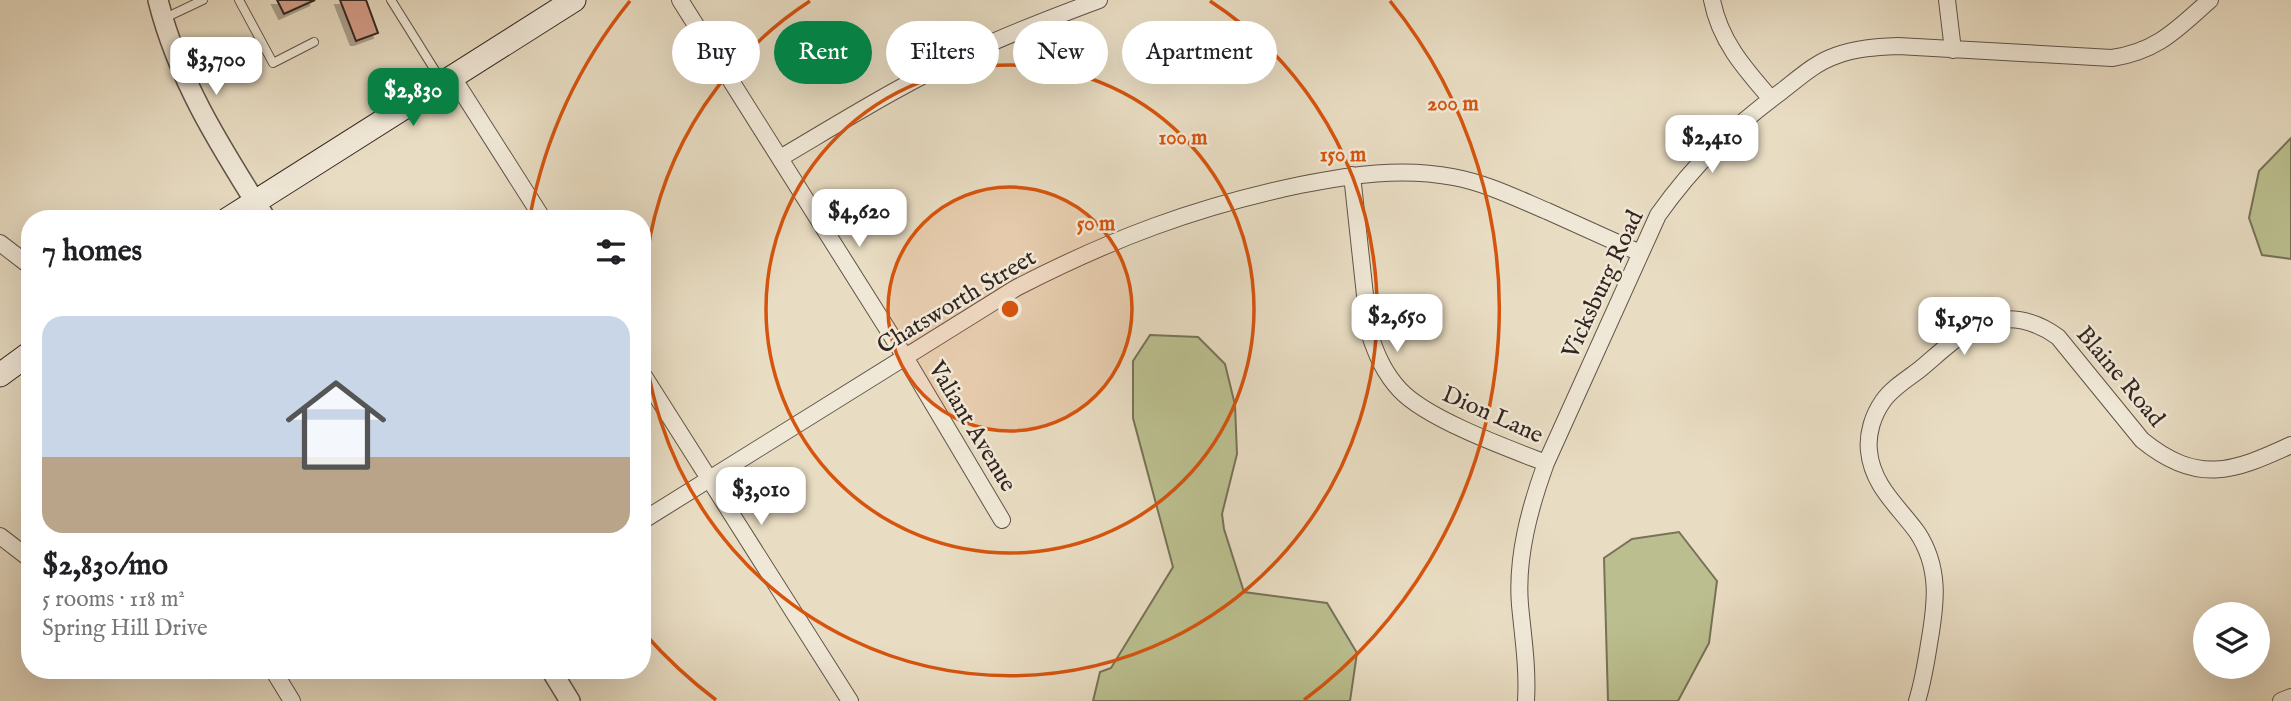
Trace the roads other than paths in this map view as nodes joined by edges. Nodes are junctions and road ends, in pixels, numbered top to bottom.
1 (158, 0) edge
2 (203, 0) edge
3 (239, 0) edge
4 (391, 0) edge
5 (574, 0) edge
6 (680, 0) edge
7 (1099, 0) edge
8 (1712, 0) edge
9 (1947, 0) edge
10 (2185, 0) edge
11 (2210, 0) edge
12 (163, 20) junction
13 (2187, 20) junction
14 (314, 42) dead end
15 (1954, 50) junction
16 (448, 80) junction
17 (1771, 99) junction
18 (780, 158) junction
19 (1352, 175) junction
20 (260, 210) edge
21 (537, 210) edge
22 (0, 243) edge
23 (1640, 253) junction
24 (21, 259) edge
25 (905, 357) junction
26 (21, 360) edge
27 (0, 375) edge
28 (651, 387) edge
29 (2291, 445) edge
30 (1546, 463) junction
31 (710, 479) junction
32 (651, 516) edge
33 (1002, 520) dead end
34 (0, 536) edge
35 (21, 552) edge
36 (279, 679) edge
37 (557, 679) edge
38 (2291, 696) edge
39 (292, 701) edge
40 (570, 701) edge
41 (850, 701) edge
42 (1526, 701) edge
43 (1917, 701) edge
44 (2281, 701) edge

1 - 12 street
2 - 12 lane
3 - 14 lane
4 - 16 lane
5 - 16 main road
6 - 18 street, Valiant Avenue
7 - 18 street
8 - 17 street
9 - 15 street
10 - 13 street
11 - 13 street, Vicksburg Road
12 - 20 street
13 - 15 street, Vicksburg Road
15 - 17 street, Vicksburg Road
16 - 20 main road
16 - 21 street
17 - 23 street, Vicksburg Road
18 - 25 street, Valiant Avenue
19 - 23 street, Chatsworth Street
19 - 25 street, Chatsworth Street
19 - 30 street, Dion Lane
22 - 24 street
23 - 30 street, Vicksburg Road
25 - 31 street, Chatsworth Street
25 - 33 street, Valiant Avenue
26 - 27 main road
28 - 31 street
29 - 43 street, Blaine Road
30 - 42 street, Vicksburg Road
31 - 32 street, Chatsworth Street
31 - 41 street
34 - 35 street
36 - 39 street
37 - 40 street
38 - 44 street

